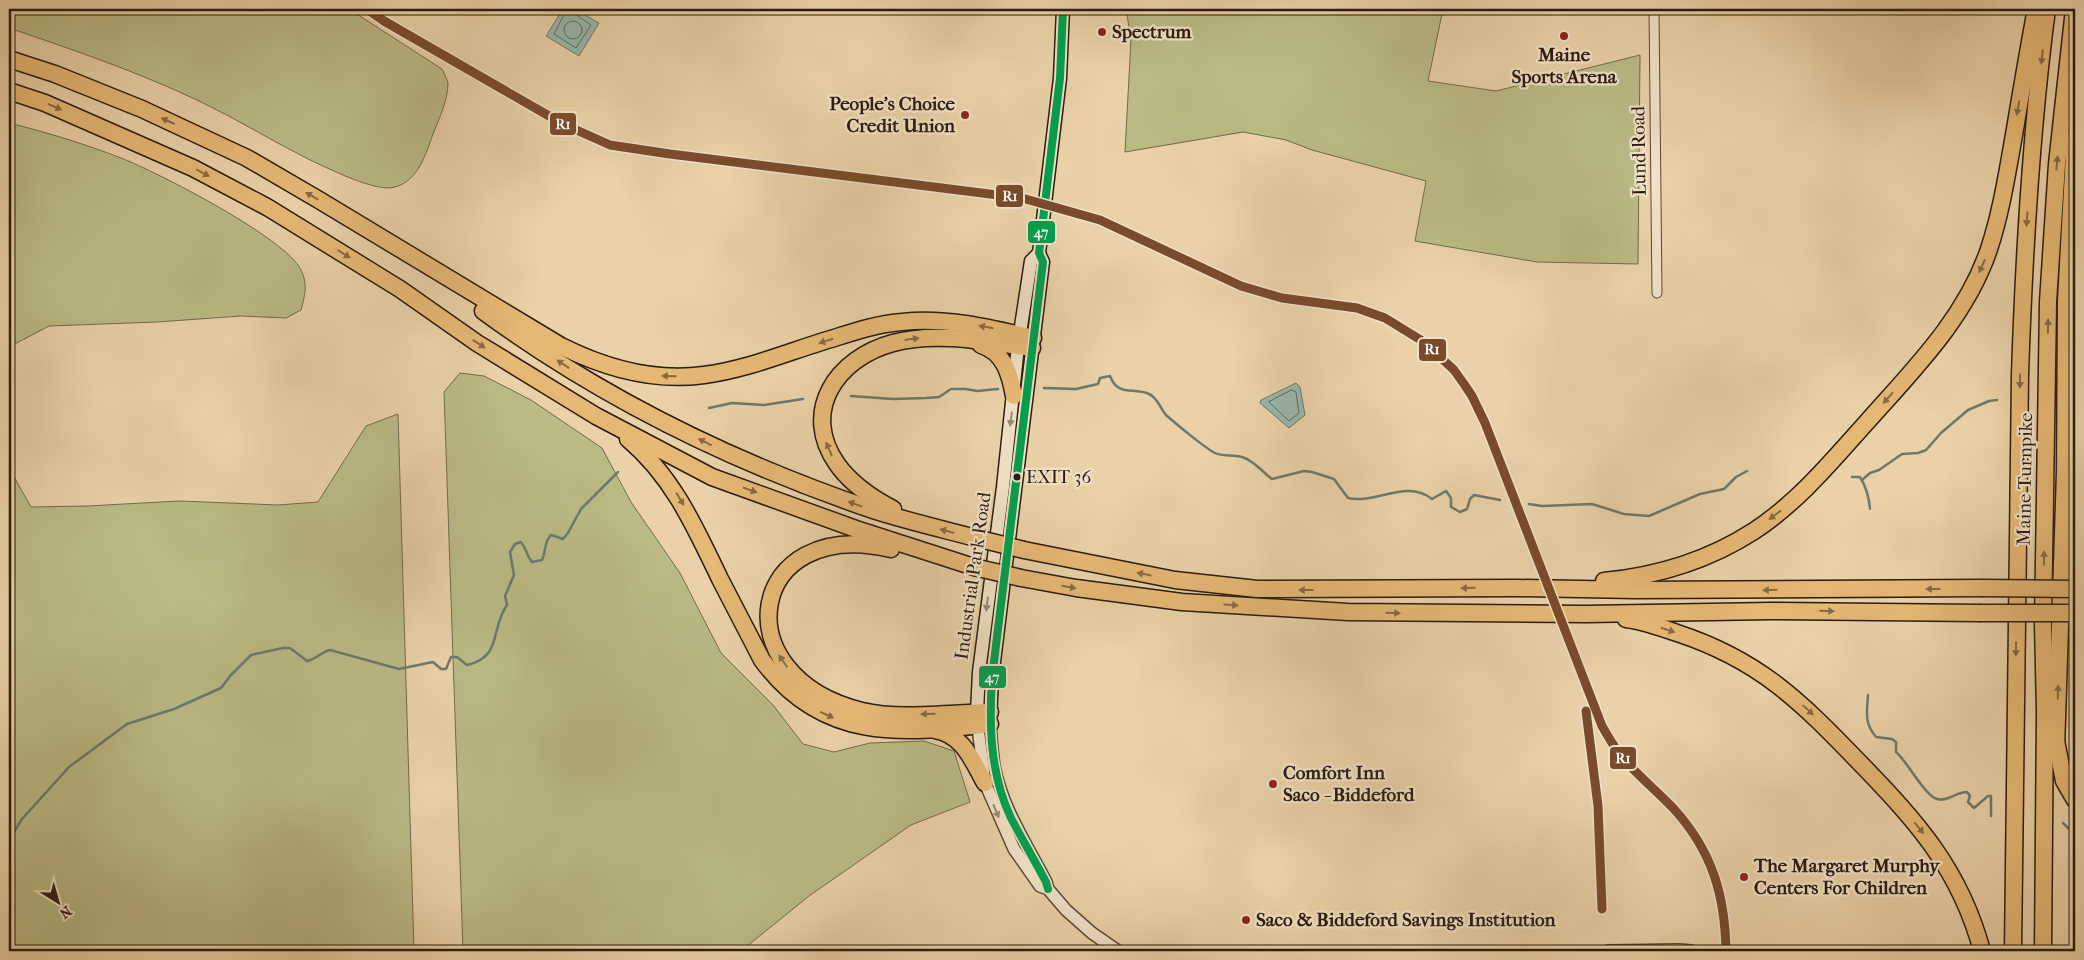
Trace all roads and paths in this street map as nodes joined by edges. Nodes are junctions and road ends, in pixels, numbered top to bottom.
1 (1063, 9) edge
2 (1654, 9) edge
3 (2036, 9) edge
4 (2047, 9) edge
5 (2074, 9) edge
6 (9, 59) edge
7 (9, 91) edge
8 (2075, 134) edge
9 (399, 248) junction
10 (1657, 293) dead end
11 (964, 340) junction
12 (1026, 342) junction
13 (1014, 396) junction
14 (596, 416) junction
15 (919, 523) junction
16 (974, 567) junction
17 (1517, 588) junction
18 (2075, 589) edge
19 (2075, 612) edge
20 (1586, 614) junction
21 (984, 718) junction
22 (923, 728) junction
23 (2056, 741) junction
24 (985, 783) junction
25 (2075, 800) edge
26 (1048, 889) junction
27 (1118, 951) edge
28 (1608, 951) edge
29 (1691, 951) edge
30 (1982, 951) edge
31 (2013, 951) edge
32 (2042, 951) edge
33 (2053, 951) edge

1 - 12 main road, Industrial Park Road
2 - 10 street, Lund Road
3 -> 17 highway
4 -> 31 highway, Maine Turnpike
32 -> 5 highway, Maine Turnpike
9 -> 6 highway
7 -> 14 highway
23 -> 8 highway
12 -> 9 highway
15 -> 9 highway
11 - 12 highway
11 - 13 highway
15 -> 11 highway
12 - 13 main road, Industrial Park Road
12 - 21 main road, Industrial Park Road
13 -> 21 main road, Industrial Park Road
14 -> 16 highway
14 -> 22 highway
17 -> 15 highway, bridge
16 -> 20 highway, bridge
21 -> 16 highway
18 -> 17 highway, bridge
20 -> 19 highway, bridge
20 -> 30 highway
21 - 22 highway
21 - 24 street, Industrial Park Road
21 - 26 street, Industrial Park Road
22 - 24 highway
23 - 25 highway
23 - 33 highway
24 -> 26 street, Industrial Park Road
26 - 27 street, Industrial Park Road
28 - 29 street

